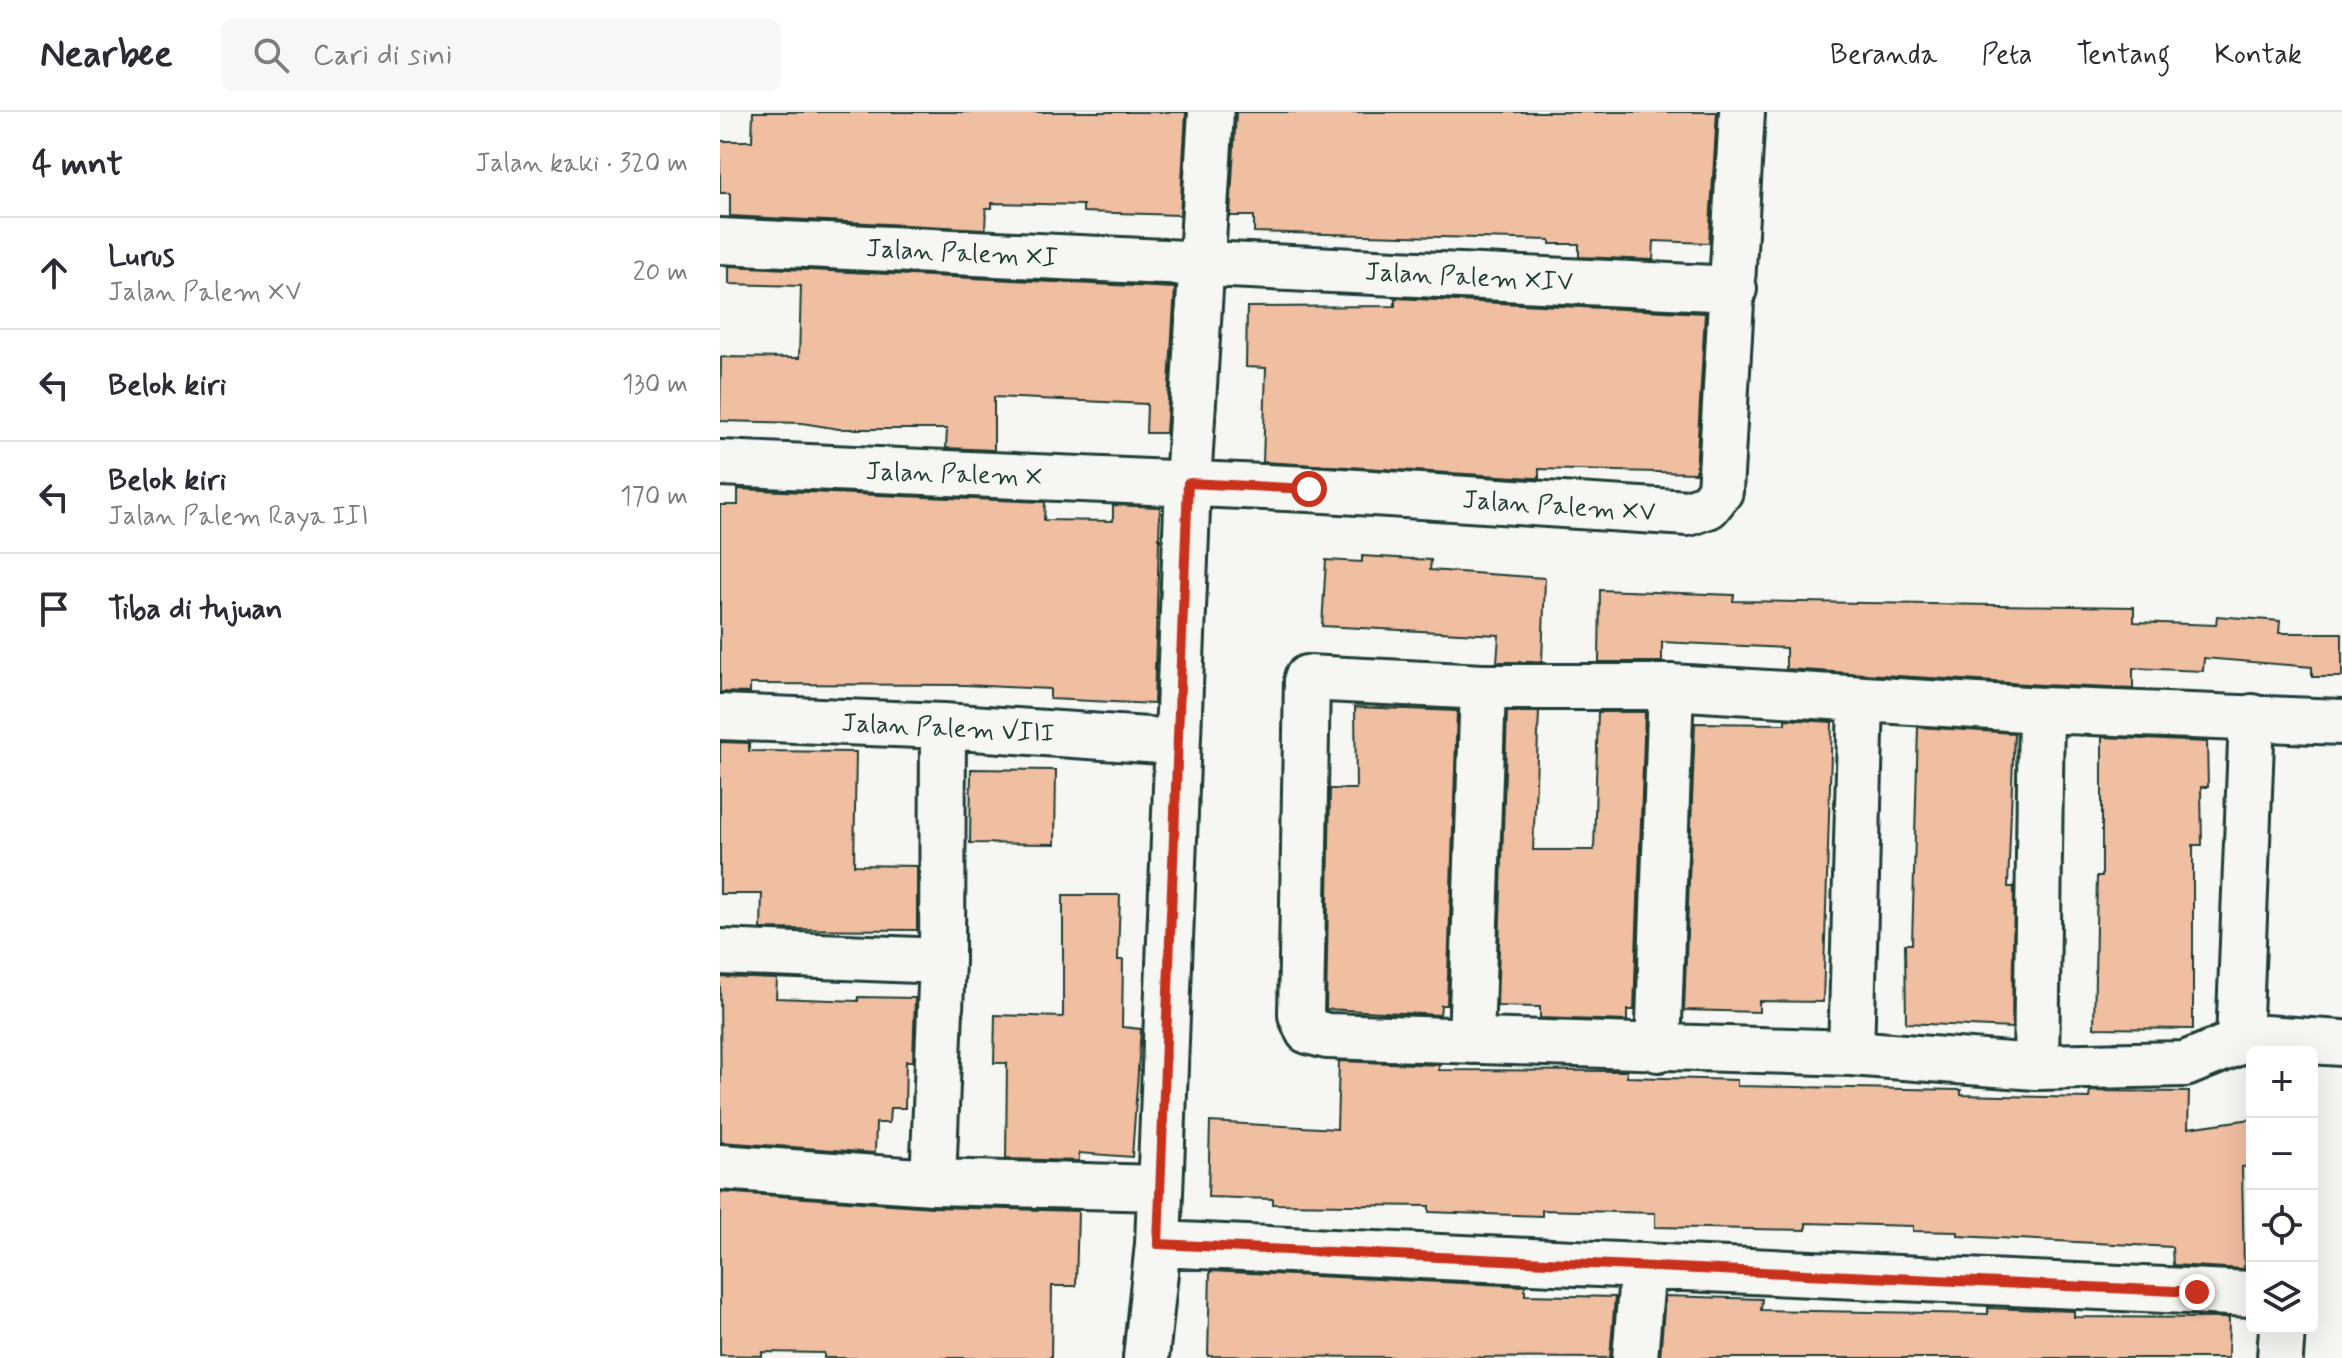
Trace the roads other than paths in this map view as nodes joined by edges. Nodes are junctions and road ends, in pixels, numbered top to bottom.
1 (1211, 112) edge
2 (1742, 112) edge
3 (720, 241) edge
4 (1204, 263) junction
5 (1734, 289) junction
6 (720, 463) edge
7 (1188, 483) junction
8 (1483, 687) junction
9 (1671, 687) junction
10 (1861, 700) junction
11 (2041, 710) junction
12 (720, 717) edge
13 (2252, 717) junction
14 (2342, 722) edge
15 (943, 726) junction
16 (1176, 742) junction
17 (720, 952) edge
18 (942, 961) junction
19 (1471, 1041) junction
20 (2239, 1042) junction
21 (2342, 1043) edge
22 (1658, 1049) junction
23 (1851, 1053) junction
24 (2036, 1067) junction
25 (720, 1167) edge
26 (933, 1182) junction
27 (1160, 1188) junction
28 (1158, 1244) junction
29 (1643, 1266) junction
30 (2246, 1294) edge
31 (2282, 1334) edge
32 (1146, 1358) edge
33 (1635, 1358) edge
34 (2280, 1358) edge

1 - 4 street
2 - 5 street, Jalan Palem XV
3 - 4 street, Jalan Palem XI
4 - 5 street, Jalan Palem XIV
4 - 7 street
5 - 7 street, Jalan Palem XV
6 - 7 street, Jalan Palem X
7 - 16 street
8 - 9 street
8 - 19 street
8 - 19 street
9 - 10 street
9 - 22 street
10 - 11 street
10 - 23 street
11 - 13 street
11 - 24 street
12 - 15 street, Jalan Palem VIII
13 - 14 street
13 - 20 street
15 - 16 street, Jalan Palem VIII
15 - 18 street
16 - 27 street
17 - 18 street
18 - 26 street
19 - 22 street
20 - 21 street
20 - 24 street
22 - 23 street
23 - 24 street
25 - 26 street
26 - 27 street
27 - 28 street
28 - 29 street
28 - 32 street
29 - 30 street
29 - 33 street
31 - 34 street

